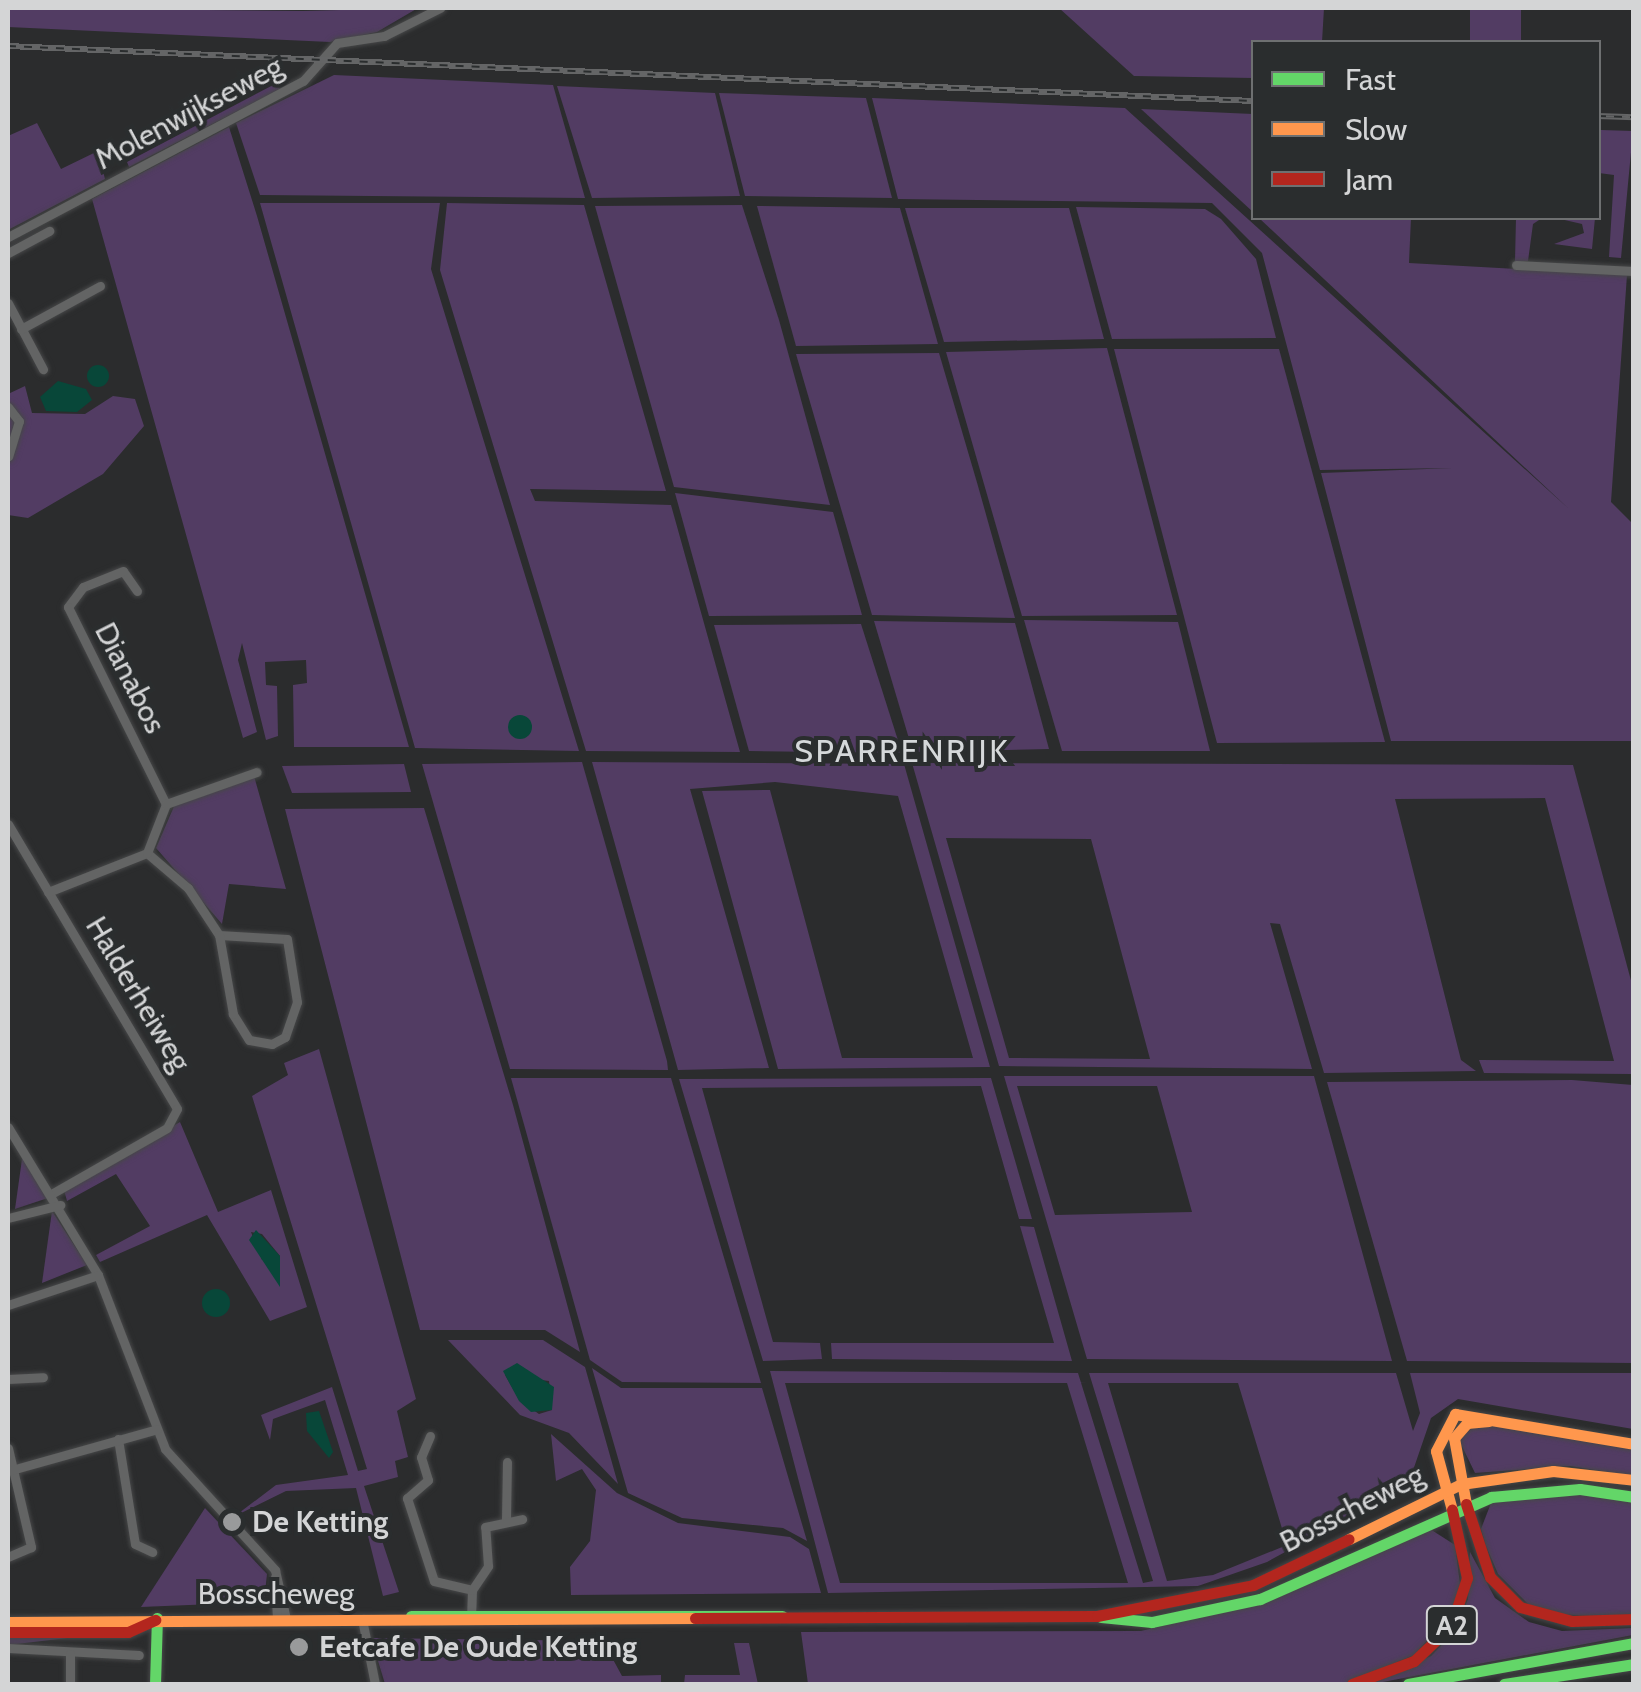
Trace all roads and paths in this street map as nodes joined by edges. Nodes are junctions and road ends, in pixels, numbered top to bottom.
1 (440, 8) edge
2 (49, 231) dead end
3 (8, 237) edge
4 (8, 254) edge
5 (1516, 265) dead end
6 (1634, 270) edge
7 (100, 286) dead end
8 (8, 303) edge
9 (21, 329) junction
10 (43, 369) dead end
11 (8, 406) edge
12 (8, 456) edge
13 (137, 591) dead end
14 (257, 772) dead end
15 (166, 804) junction
16 (8, 824) edge
17 (147, 853) junction
18 (48, 892) junction
19 (219, 935) junction
20 (8, 1127) edge
21 (53, 1192) junction
22 (60, 1205) junction
23 (8, 1218) edge
24 (98, 1275) junction
25 (8, 1305) edge
26 (43, 1377) dead end
27 (8, 1380) edge
28 (1511, 1420) junction
29 (157, 1429) junction
30 (430, 1436) dead end
31 (118, 1439) junction
32 (1634, 1444) edge
33 (8, 1448) edge
34 (507, 1462) dead end
35 (9, 1471) edge
36 (1634, 1480) edge
37 (1461, 1484) junction
38 (1446, 1488) junction
39 (1634, 1497) edge
40 (1466, 1504) junction
41 (1452, 1510) junction
42 (506, 1520) junction
43 (522, 1520) dead end
44 (152, 1552) dead end
45 (8, 1557) edge
46 (472, 1590) junction
47 (471, 1616) junction
48 (1097, 1616) junction
49 (157, 1618) junction
50 (282, 1618) junction
51 (362, 1619) junction
52 (1634, 1620) edge
53 (8, 1622) edge
54 (8, 1632) edge
55 (1634, 1642) edge
56 (8, 1648) edge
57 (70, 1654) junction
58 (139, 1655) dead end
59 (1634, 1664) edge
60 (371, 1683) edge
61 (70, 1684) edge
62 (155, 1684) edge
63 (1352, 1684) edge
64 (1408, 1684) edge
65 (1504, 1684) edge

1 - 3 street, Molenwijkseweg
2 - 4 street
5 - 6 street
7 - 9 street
8 - 9 street
9 - 10 street
11 - 12 street
13 - 15 street, Dianabos
14 - 15 street
15 - 17 street
16 - 18 street, Halderheiweg
17 - 18 street
17 - 19 street
18 - 21 street, Halderheiweg
19 - 19 street
20 - 21 street
21 - 22 street
22 - 23 street
22 - 24 street
24 - 25 street
24 - 29 street
26 - 27 street
28 - 32 main road
28 - 37 main road
28 - 38 main road
29 - 31 street
29 - 50 street
30 - 46 street
31 - 35 street
31 - 44 street
33 - 35 street
34 - 42 street
35 - 45 street
36 - 37 main road, Bosscheweg
37 - 38 main road, Bosscheweg
37 - 40 main road
38 - 41 main road
38 - 48 main road, Bosscheweg
39 - 40 main road, Bosscheweg
40 - 41 main road, Bosscheweg
40 - 52 main road, A2
41 - 48 main road, Bosscheweg
41 - 63 main road, A2
42 - 43 street
42 - 46 street
46 - 47 street
47 - 48 main road, Bosscheweg
47 - 51 main road, Bosscheweg
49 - 50 main road, Bosscheweg
49 - 53 main road, Bosscheweg
49 - 54 main road, Bosscheweg
49 - 62 main road
50 - 51 main road, Bosscheweg
51 - 60 street
55 - 64 main road, A2
56 - 57 street
57 - 58 street
57 - 61 street
59 - 65 main road, A2

